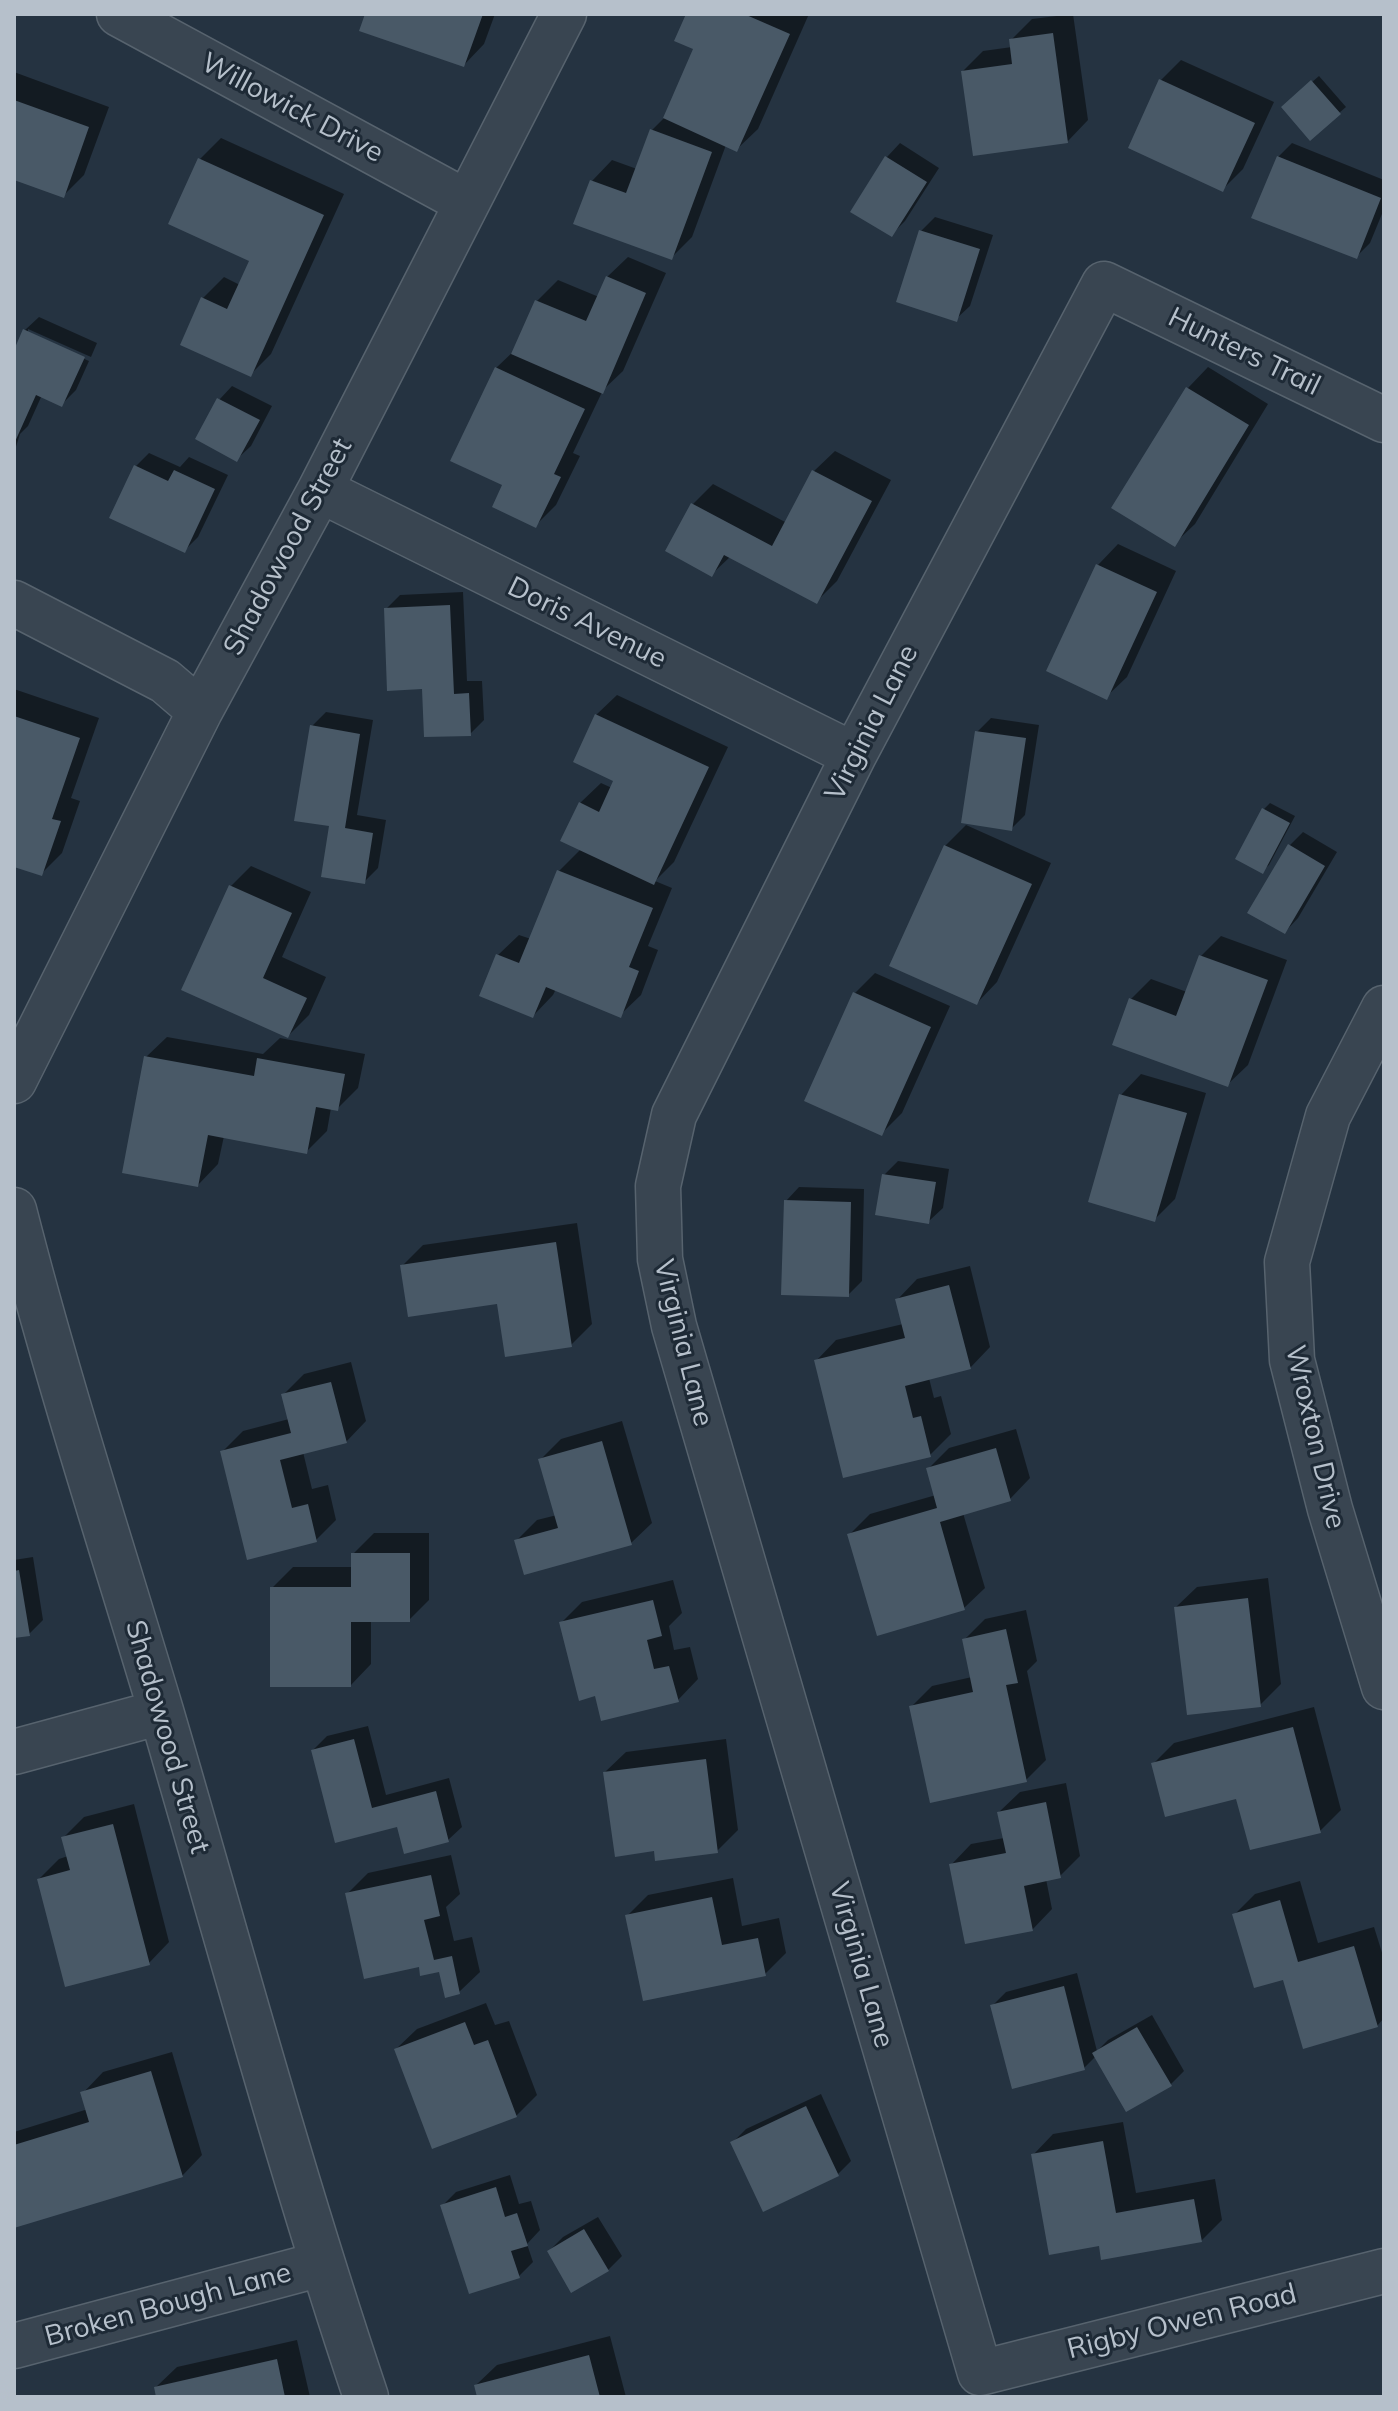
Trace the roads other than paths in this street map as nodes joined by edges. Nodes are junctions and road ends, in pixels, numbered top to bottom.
1 (119, 14) edge
2 (564, 14) edge
3 (466, 202) junction
4 (1104, 284) joint
5 (1384, 420) edge
6 (320, 490) junction
7 (14, 603) edge
8 (200, 711) junction
9 (854, 755) junction
10 (1384, 1008) edge
11 (14, 1081) edge
12 (14, 1210) edge
13 (1384, 1687) edge
14 (161, 1712) junction
15 (14, 1752) edge
16 (321, 2264) junction
17 (1384, 2271) edge
18 (14, 2346) edge
19 (980, 2373) joint
20 (366, 2397) edge

1 - 3 street, Willowick Drive
2 - 3 street, Shadowood Street
3 - 6 street, Shadowood Street
4 - 5 street, Hunters Trail
4 - 9 street, Virginia Lane
6 - 8 street, Shadowood Street
6 - 9 street, Doris Avenue
7 - 8 street
8 - 11 street, Shadowood Street
9 - 19 street, Virginia Lane
10 - 13 street, Wroxton Drive
12 - 14 street, Shadowood Street
14 - 15 street
14 - 16 street, Shadowood Street
16 - 18 street, Broken Bough Lane
16 - 20 street, Shadowood Street
17 - 19 street, Rigby Owen Road

